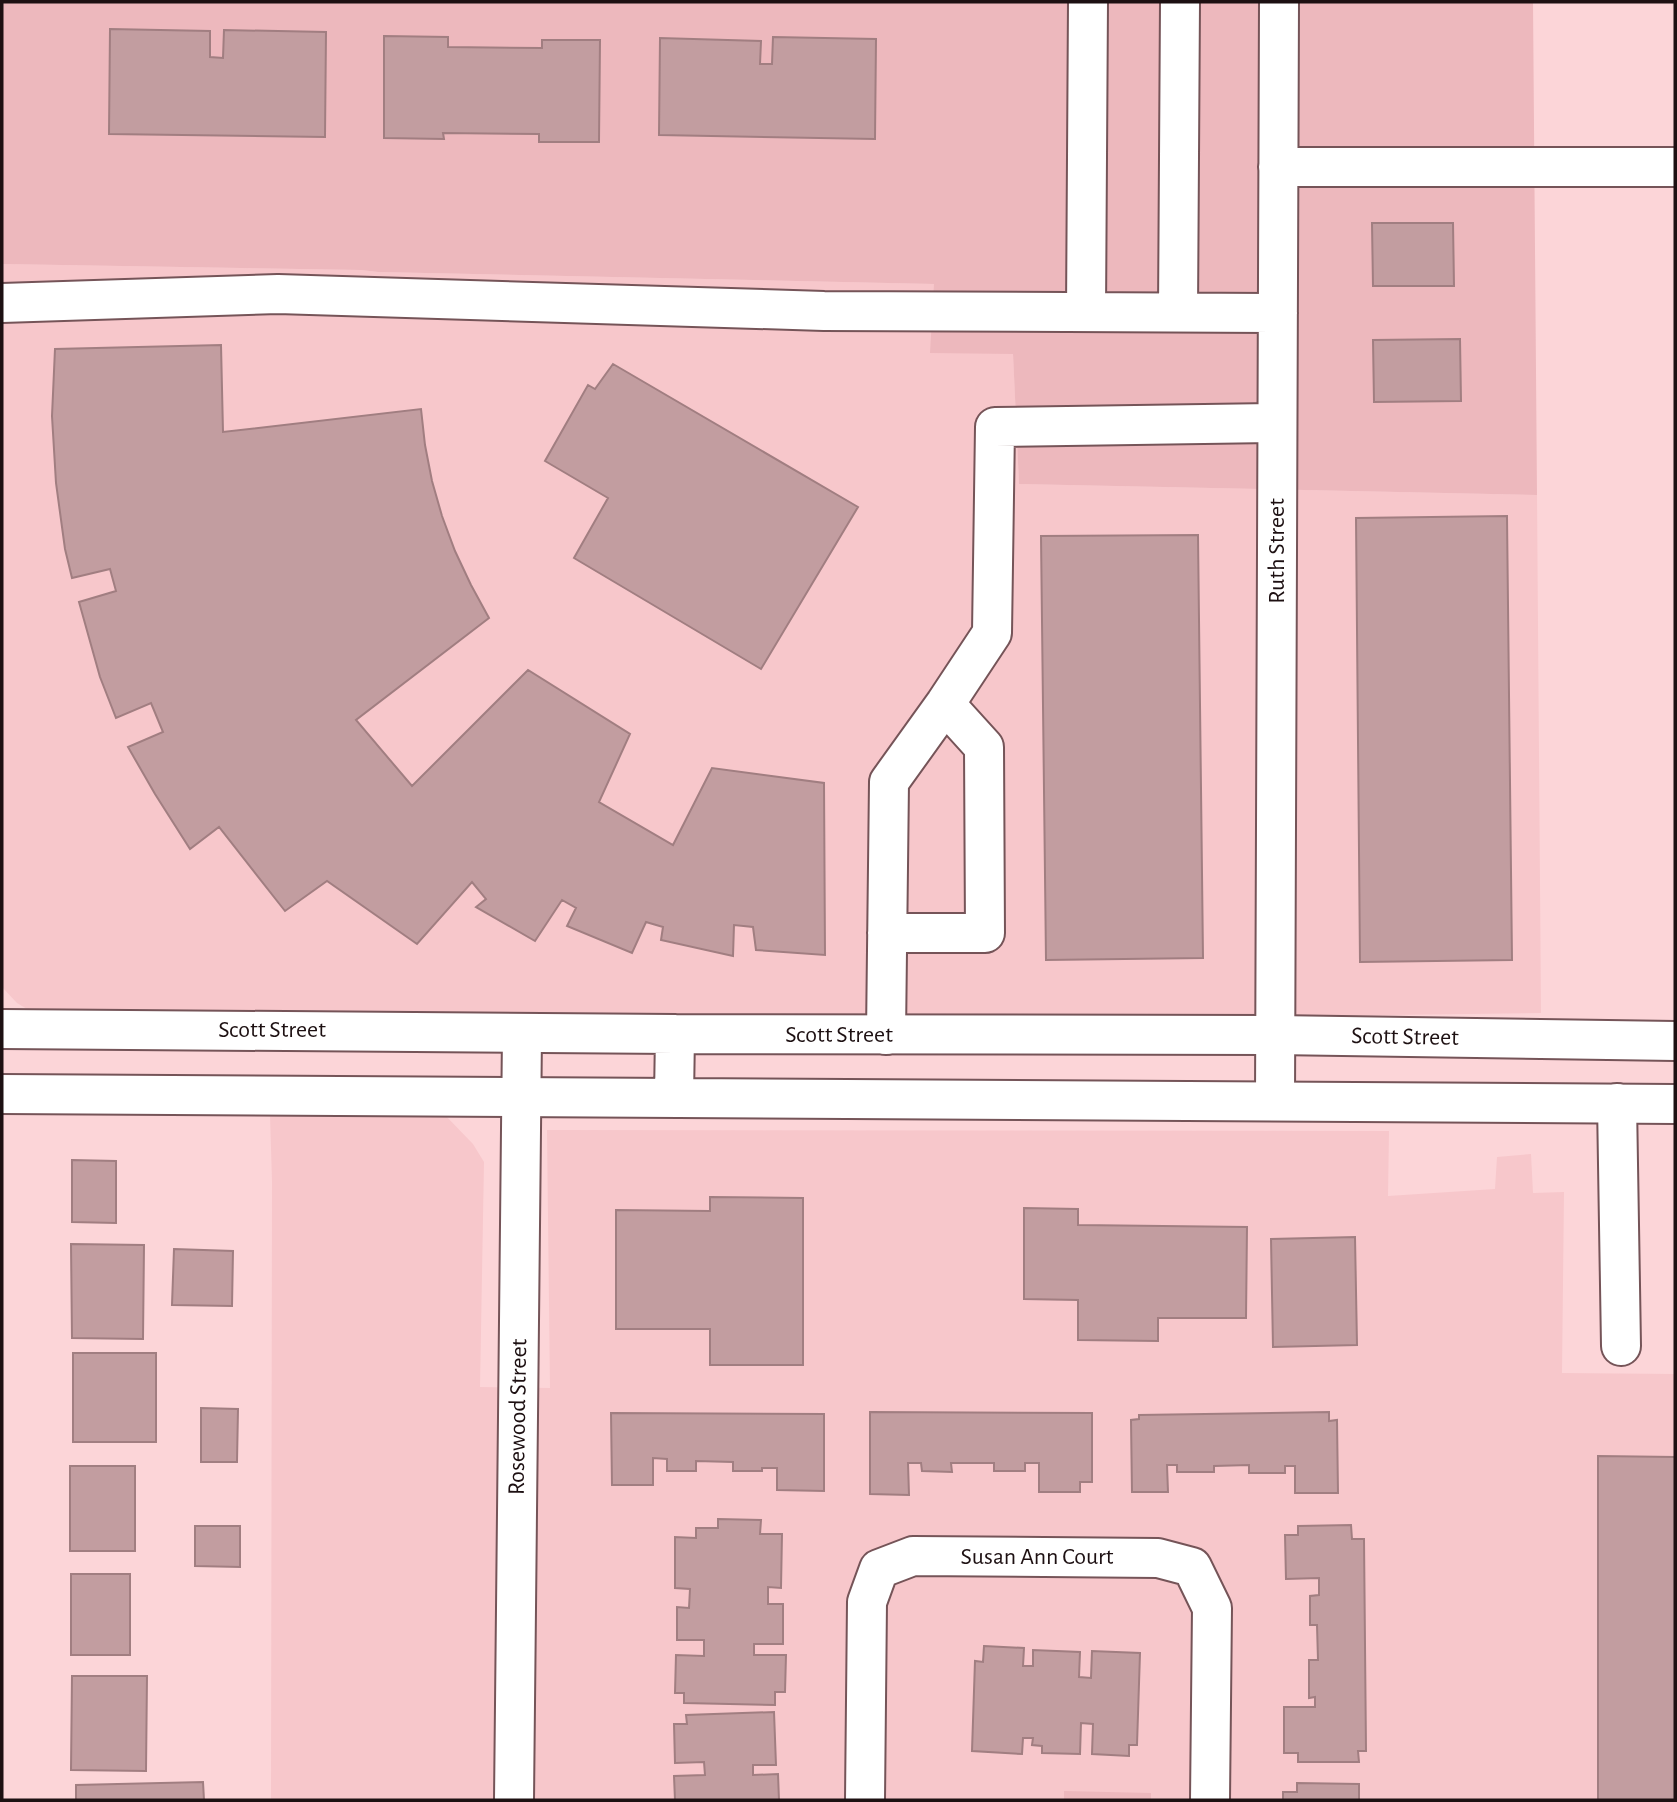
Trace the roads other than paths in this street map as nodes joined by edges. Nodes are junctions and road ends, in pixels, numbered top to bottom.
1 (1088, 2) edge
2 (1180, 2) edge
3 (1279, 2) edge
4 (1278, 167) junction
5 (1675, 167) edge
6 (2, 303) edge
7 (1086, 312) junction
8 (1178, 312) junction
9 (1278, 313) junction
10 (1277, 423) junction
11 (945, 704) junction
12 (887, 933) junction
13 (2, 1029) edge
14 (522, 1034) junction
15 (674, 1034) junction
16 (886, 1035) junction
17 (1275, 1035) junction
18 (1675, 1041) edge
19 (2, 1094) edge
20 (521, 1096) junction
21 (674, 1097) junction
22 (1276, 1101) junction
23 (1617, 1103) junction
24 (1675, 1104) edge
25 (1621, 1346) dead end
26 (514, 1800) edge
27 (865, 1800) edge
28 (1210, 1800) edge

1 - 7 main road
2 - 8 main road
3 - 4 main road, Ruth Street
4 - 5 main road
4 - 9 main road, Ruth Street
6 - 7 main road
7 - 8 main road
8 - 9 main road
9 - 10 main road, Ruth Street
10 - 11 main road
10 - 17 main road, Ruth Street
11 - 12 main road
11 - 12 main road
12 - 16 main road
13 - 14 main road, Scott Street
14 - 15 main road, Scott Street
14 - 20 main road, Rosewood Street
15 - 16 main road, Scott Street
15 - 21 main road
16 - 17 main road, Scott Street
17 - 18 main road, Scott Street
17 - 22 main road, Ruth Street
19 - 20 main road
20 - 21 main road
20 - 26 main road, Rosewood Street
21 - 22 main road
22 - 23 main road
23 - 24 main road
23 - 25 main road
27 - 28 main road, Susan Ann Court

